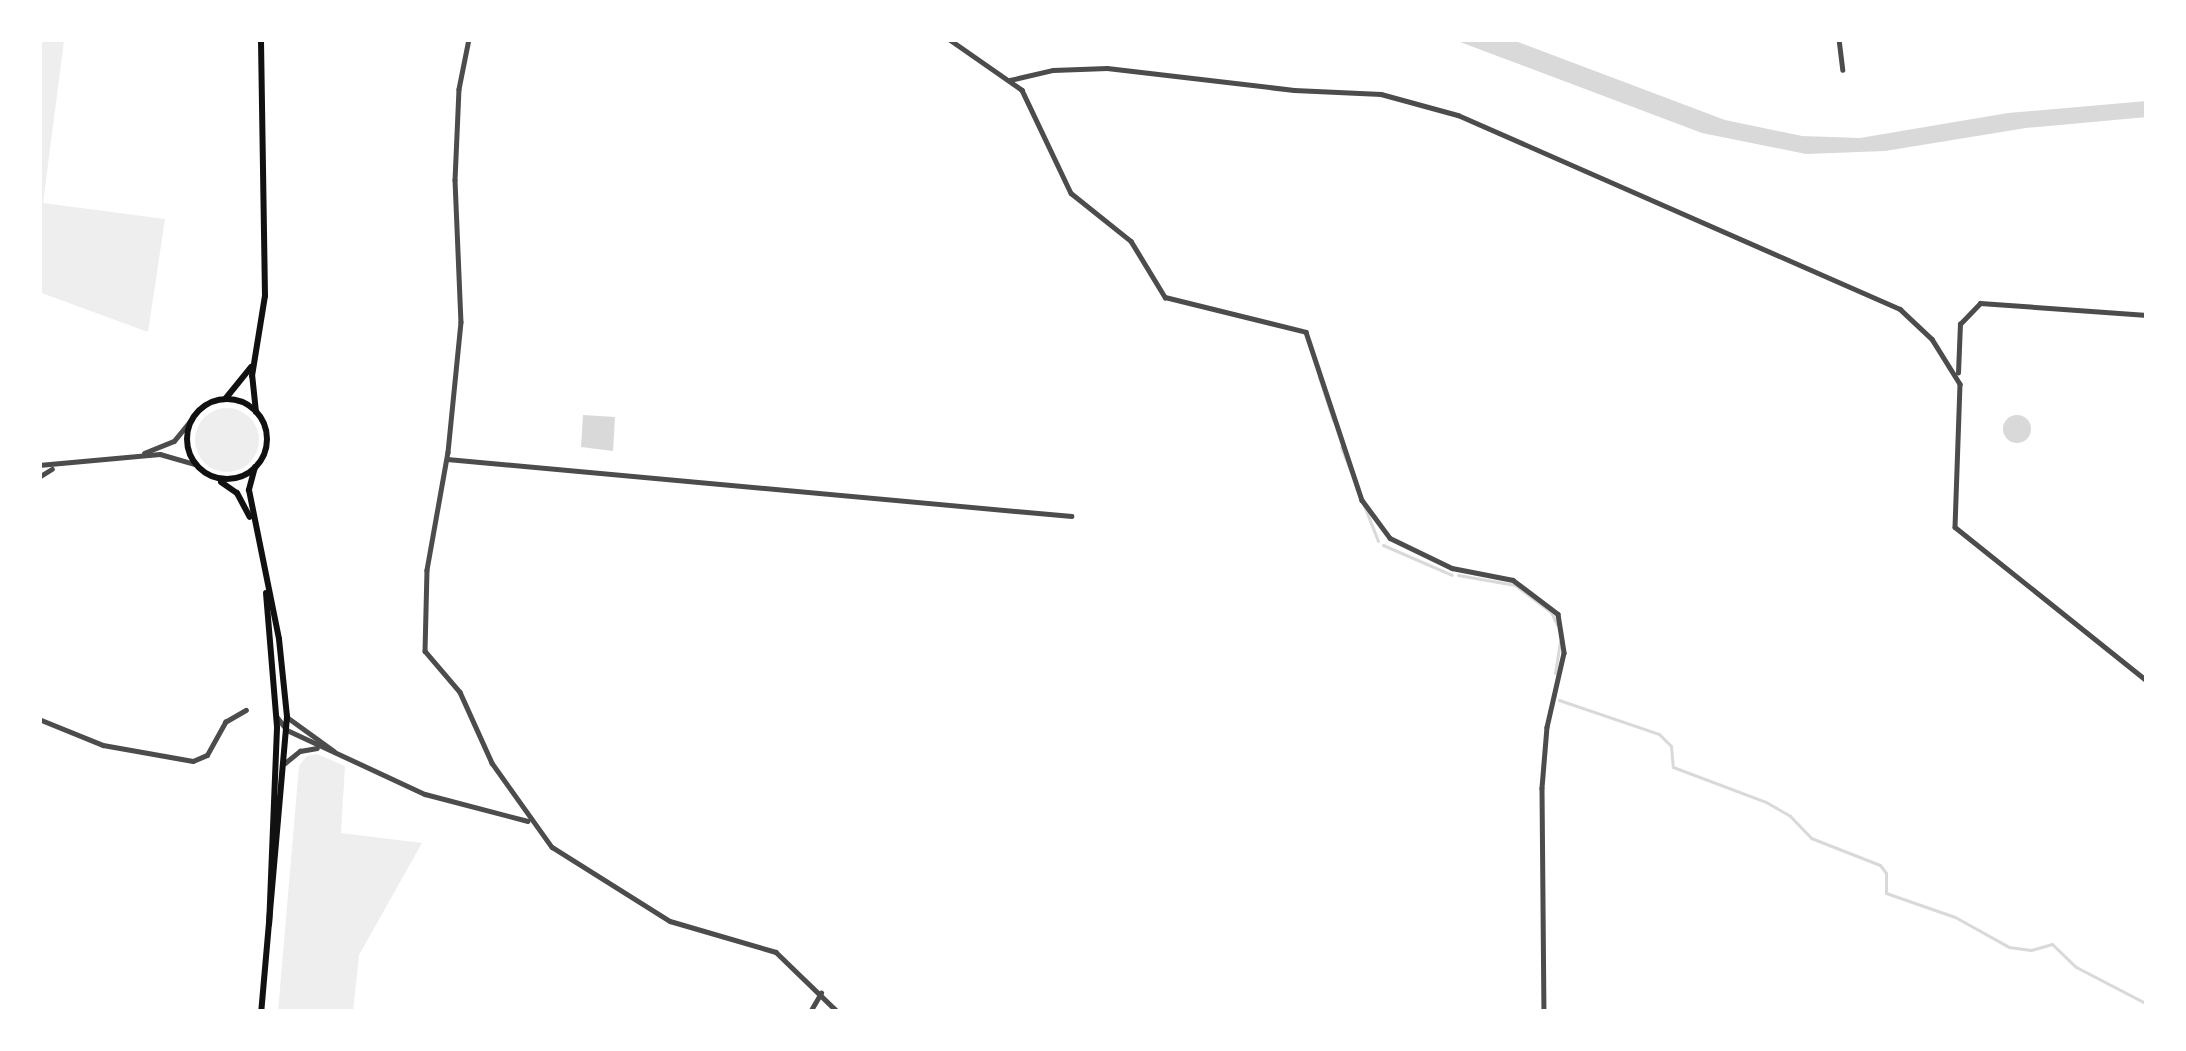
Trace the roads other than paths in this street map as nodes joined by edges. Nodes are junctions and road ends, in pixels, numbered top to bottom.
1 (261, 39) edge
2 (469, 39) edge
3 (949, 39) edge
4 (1839, 39) edge
5 (1843, 70) dead end
6 (1010, 80) junction
7 (2147, 315) edge
8 (253, 364) junction
9 (1958, 377) junction
10 (224, 400) junction
11 (256, 412) junction
12 (192, 419) junction
13 (133, 457) junction
14 (447, 459) junction
15 (195, 464) junction
16 (39, 465) edge
17 (58, 466) junction
18 (255, 467) junction
19 (39, 477) edge
20 (214, 477) junction
21 (1071, 516) dead end
22 (254, 526) junction
23 (2147, 681) edge
24 (247, 710) dead end
25 (282, 717) junction
26 (39, 719) edge
27 (286, 730) junction
28 (321, 748) junction
29 (349, 761) junction
30 (285, 763) junction
31 (531, 822) junction
32 (269, 924) junction
33 (821, 993) junction
34 (261, 1012) edge
35 (810, 1012) edge
36 (838, 1012) edge
37 (1544, 1012) edge

1 - 8 main road
2 - 14 street
3 - 6 street
4 - 5 street
6 - 9 street
6 - 37 street
7 - 9 street
8 - 10 main road
8 - 11 main road
9 - 23 street
10 - 11 main road
10 - 12 main road
11 - 18 main road
12 - 13 street
12 - 15 main road
13 - 15 street
13 - 17 street
14 - 21 street
14 - 31 street
15 - 20 main road
16 - 17 street
17 - 19 street
18 - 20 main road
18 - 22 main road
20 - 22 main road
22 - 25 main road
24 - 26 street
25 - 27 main road
25 - 29 street
25 - 32 main road
27 - 28 street
27 - 30 main road
28 - 29 street
28 - 30 street
29 - 31 street
30 - 32 main road
31 - 33 street
32 - 34 main road
33 - 35 street
33 - 36 street

